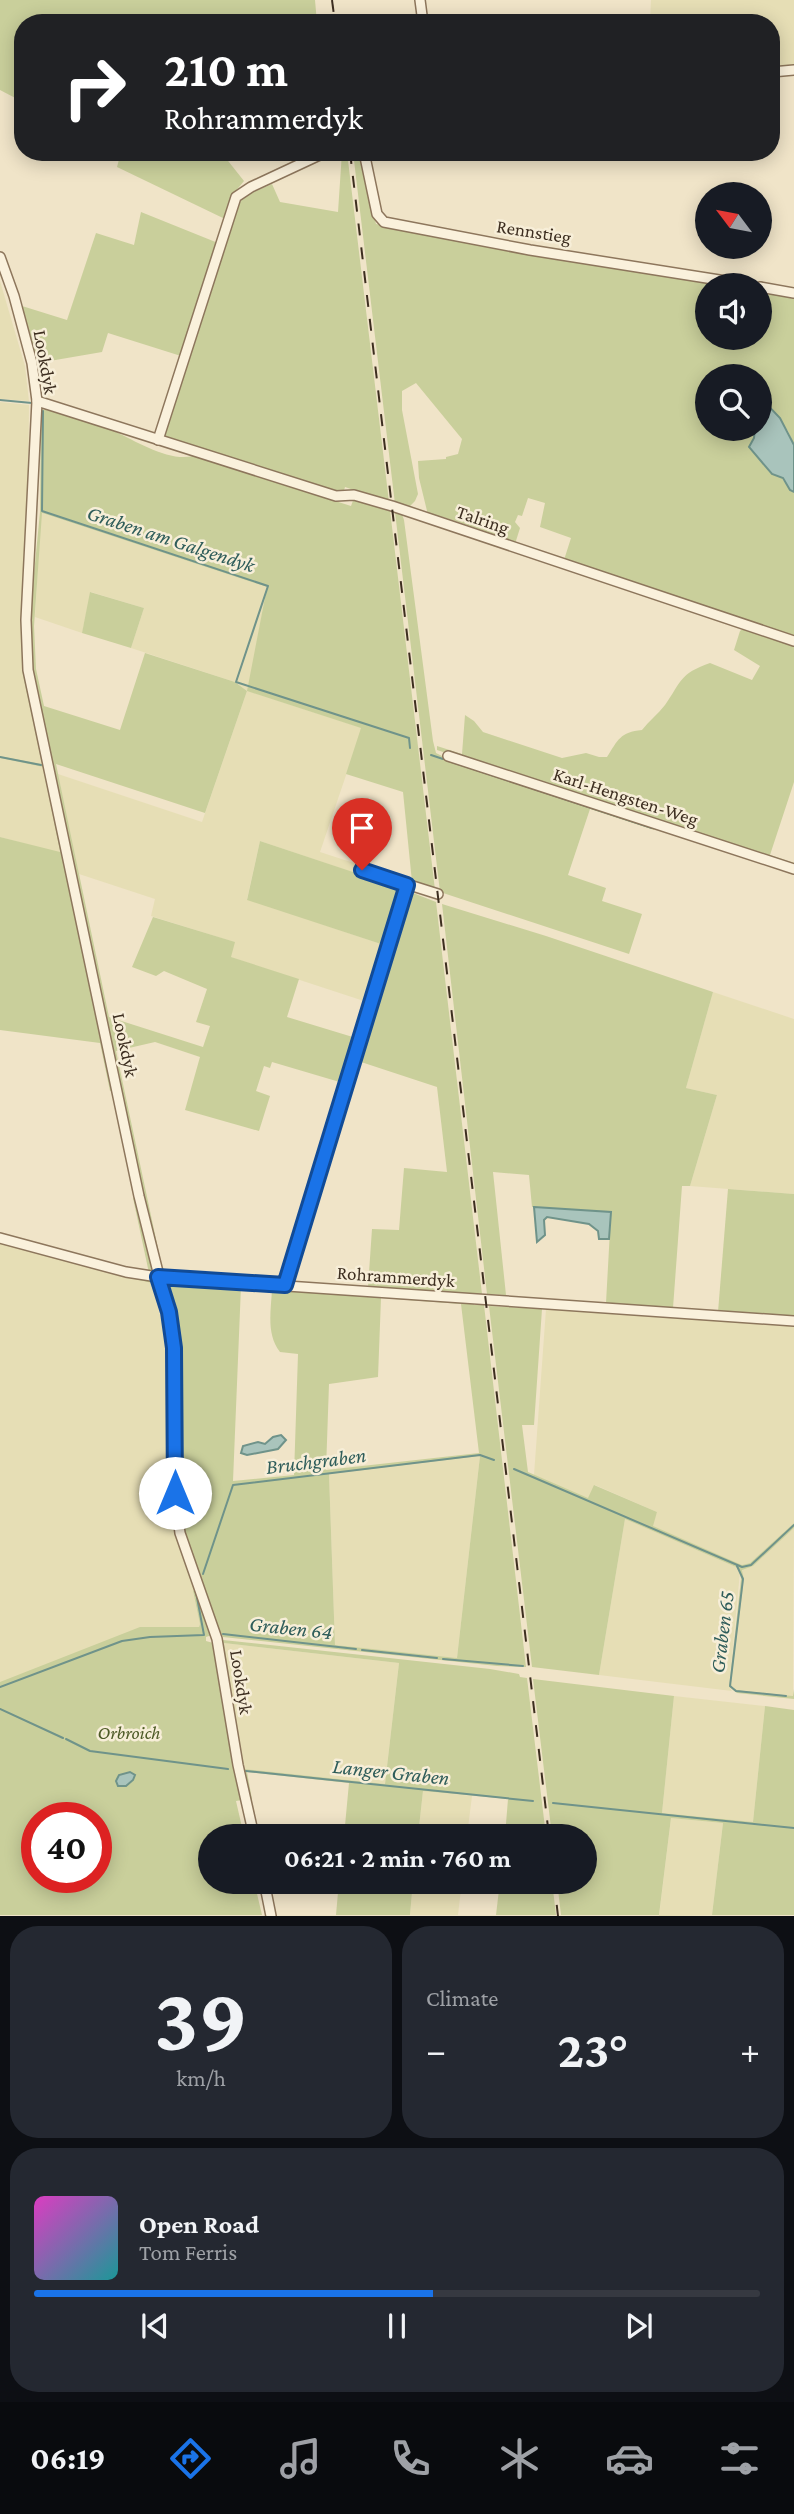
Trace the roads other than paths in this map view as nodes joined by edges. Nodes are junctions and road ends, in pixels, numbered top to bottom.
1 (307, 161) edge
2 (366, 161) edge
3 (0, 257) edge
4 (695, 276) edge
5 (772, 289) edge
6 (794, 293) edge
7 (37, 401) junction
8 (158, 440) junction
9 (794, 641) edge
10 (448, 756) dead end
11 (794, 869) edge
12 (362, 870) dead end
13 (407, 885) junction
14 (438, 894) dead end
15 (0, 1238) edge
16 (158, 1277) junction
17 (285, 1285) junction
18 (794, 1321) edge
19 (251, 1824) edge
20 (267, 1894) edge
21 (271, 1916) edge

1 - 8 street
2 - 4 street, Rennstieg
3 - 7 street, Lookdyk
5 - 6 street
7 - 8 street, Talring
7 - 16 street, Lookdyk
8 - 9 street, Talring
10 - 11 street, Karl-Hengsten-Weg
12 - 13 street
13 - 14 street
13 - 17 street
15 - 16 street, Rohrammerdyk
16 - 17 street, Rohrammerdyk
16 - 19 street, Lookdyk
17 - 18 street, Rohrammerdyk
20 - 21 street

